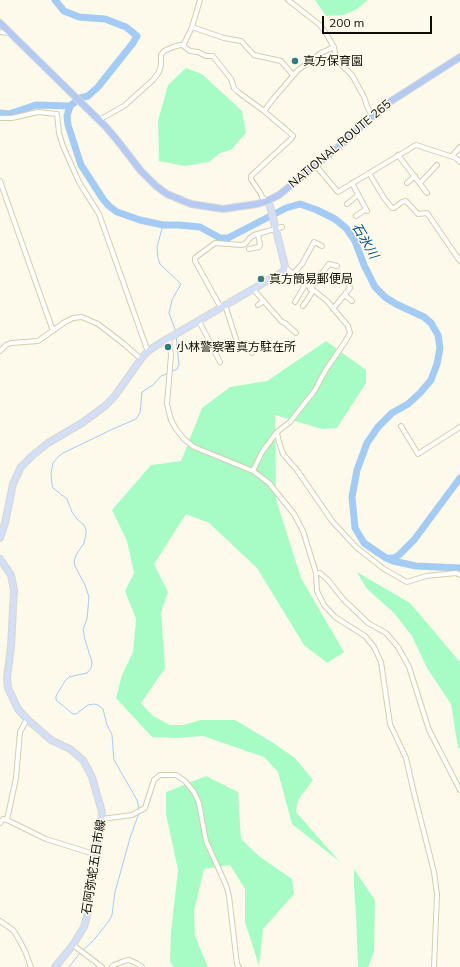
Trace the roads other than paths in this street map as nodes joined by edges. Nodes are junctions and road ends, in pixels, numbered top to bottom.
1 (200, 0) edge
2 (288, 0) edge
3 (0, 23) edge
4 (192, 27) junction
5 (0, 32) edge
6 (10, 33) junction
7 (182, 46) junction
8 (334, 47) junction
9 (460, 57) edge
10 (293, 75) junction
11 (264, 112) junction
12 (372, 116) junction
13 (0, 118) edge
14 (99, 120) junction
15 (460, 146) edge
16 (398, 155) junction
17 (452, 156) junction
18 (460, 162) edge
19 (436, 165) dead end
20 (316, 166) junction
21 (369, 172) junction
22 (415, 176) junction
23 (0, 181) edge
24 (352, 183) junction
25 (407, 183) dead end
26 (420, 183) junction
27 (427, 193) dead end
28 (358, 195) junction
29 (268, 203) junction
30 (347, 204) dead end
31 (356, 216) dead end
32 (282, 227) dead end
33 (275, 228) junction
34 (258, 234) junction
35 (322, 246) dead end
36 (249, 249) dead end
37 (460, 261) edge
38 (337, 266) dead end
39 (286, 268) junction
40 (293, 274) junction
41 (305, 285) junction
42 (349, 285) dead end
43 (253, 289) junction
44 (312, 290) junction
45 (345, 295) junction
46 (264, 301) junction
47 (295, 302) dead end
48 (352, 302) dead end
49 (258, 305) dead end
50 (302, 306) dead end
51 (223, 307) junction
52 (333, 309) junction
53 (200, 321) junction
54 (53, 331) junction
55 (296, 333) dead end
56 (169, 338) junction
57 (0, 351) edge
58 (148, 352) junction
59 (252, 353) dead end
60 (141, 360) junction
61 (220, 362) dead end
62 (401, 426) dead end
63 (460, 427) edge
64 (277, 432) junction
65 (253, 471) junction
66 (0, 538) edge
67 (0, 559) edge
68 (316, 573) junction
69 (460, 575) edge
70 (27, 719) junction
71 (460, 790) edge
72 (102, 819) junction
73 (7, 820) junction
74 (0, 823) edge
75 (94, 854) junction
76 (0, 921) edge
77 (73, 945) junction
78 (31, 967) edge
79 (55, 967) edge
80 (102, 967) edge
81 (112, 967) edge
82 (142, 967) edge
83 (239, 967) edge
84 (434, 967) edge

1 - 4 street
2 - 8 street
3 - 6 highway, NATIONAL ROUTE 265
4 - 7 street
4 - 10 street
5 - 6 street
6 - 14 highway, NATIONAL ROUTE 265
7 - 11 street
7 - 14 street
8 - 10 street
8 - 12 street
9 - 12 highway, NATIONAL ROUTE 265
10 - 11 street
11 - 29 street
12 - 20 highway, NATIONAL ROUTE 265
13 - 58 street
14 - 29 highway, NATIONAL ROUTE 265
15 - 17 street
16 - 17 street
16 - 21 street
16 - 22 street
17 - 18 street
19 - 26 street
20 - 24 street
20 - 29 highway, NATIONAL ROUTE 265
21 - 24 street
21 - 37 street
22 - 25 street
22 - 26 street
23 - 54 street
24 - 28 street
26 - 27 street
28 - 30 street
28 - 31 street
29 - 33 main road
32 - 33 street
33 - 34 street
33 - 39 main road
34 - 36 street
34 - 51 street
35 - 40 street
38 - 44 street
39 - 40 street
39 - 43 main road
40 - 41 street
41 - 44 street
41 - 47 street
42 - 45 street
43 - 46 street
43 - 51 main road
44 - 50 street
44 - 52 street
45 - 48 street
45 - 52 street
46 - 49 street
46 - 55 street
51 - 53 main road
51 - 59 street
52 - 64 street
53 - 56 main road
53 - 61 street
54 - 57 street
54 - 60 street
56 - 58 main road
56 - 65 street
58 - 60 main road
60 - 66 main road
62 - 63 street
64 - 65 street
64 - 69 street
65 - 68 street
67 - 70 main road, 石阿弥蛇五日市線
68 - 71 street
68 - 84 street
70 - 72 main road, 石阿弥蛇五日市線
70 - 73 street
72 - 75 main road, 石阿弥蛇五日市線
72 - 83 street
73 - 74 street
73 - 75 street
75 - 77 main road, 石阿弥蛇五日市線
76 - 78 street
77 - 79 main road, 石阿弥蛇五日市線
77 - 80 street
81 - 82 street

